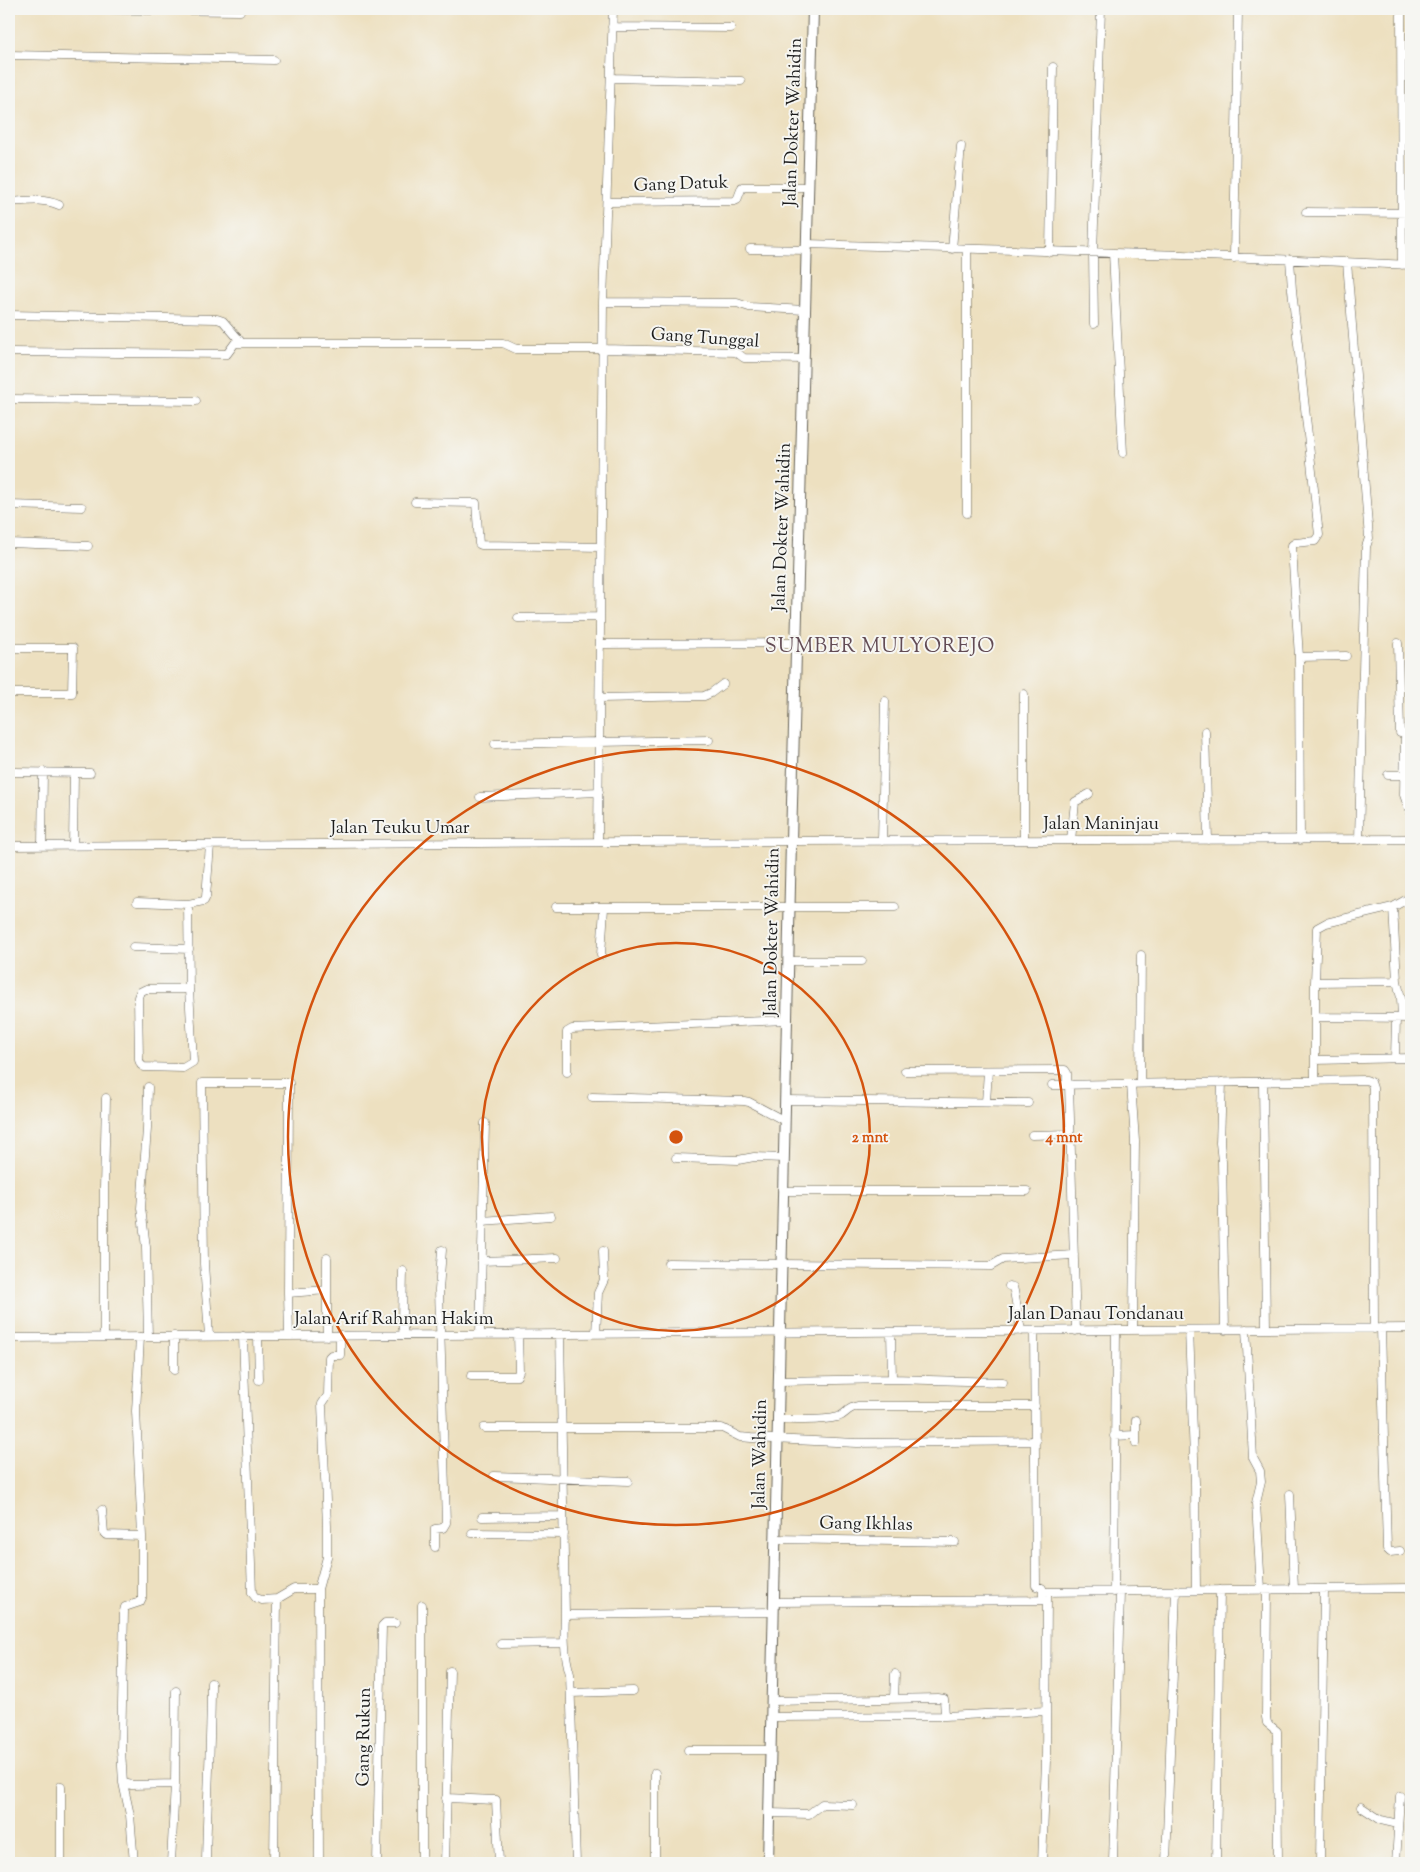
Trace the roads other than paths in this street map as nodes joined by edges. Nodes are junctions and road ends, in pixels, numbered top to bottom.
1 (64, 9) edge
2 (613, 9) edge
3 (813, 9) edge
4 (1101, 9) edge
5 (1238, 9) edge
6 (1401, 9) edge
7 (161, 10) edge
8 (240, 11) dead end
9 (612, 27) junction
10 (731, 28) dead end
11 (9, 55) edge
12 (274, 60) dead end
13 (1053, 68) dead end
14 (611, 78) junction
15 (741, 81) dead end
16 (961, 146) dead end
17 (808, 186) junction
18 (9, 202) edge
19 (607, 202) junction
20 (59, 205) dead end
21 (1306, 212) dead end
22 (1411, 213) edge
23 (1401, 214) junction
24 (807, 247) junction
25 (750, 249) dead end
26 (952, 249) junction
27 (968, 249) junction
28 (1050, 252) junction
29 (1093, 253) junction
30 (1113, 253) junction
31 (1234, 258) junction
32 (1290, 259) junction
33 (1347, 262) junction
34 (1402, 264) junction
35 (1411, 265) edge
36 (604, 302) junction
37 (805, 310) junction
38 (9, 315) edge
39 (1094, 324) dead end
40 (242, 342) junction
41 (603, 349) junction
42 (9, 352) edge
43 (804, 359) junction
44 (9, 399) edge
45 (196, 401) dead end
46 (1123, 453) dead end
47 (416, 502) dead end
48 (9, 506) edge
49 (82, 507) dead end
50 (967, 513) dead end
51 (9, 543) edge
52 (88, 546) dead end
53 (601, 547) junction
54 (600, 617) junction
55 (518, 618) dead end
56 (797, 642) junction
57 (1398, 643) dead end
58 (600, 644) junction
59 (9, 648) edge
60 (1346, 656) dead end
61 (1299, 657) junction
62 (723, 684) dead end
63 (9, 693) edge
64 (1024, 694) dead end
65 (600, 698) junction
66 (885, 701) dead end
67 (1205, 731) dead end
68 (1408, 734) edge
69 (709, 740) dead end
70 (599, 743) junction
71 (495, 744) dead end
72 (14, 772) dead end
73 (43, 772) junction
74 (74, 773) junction
75 (90, 773) dead end
76 (1388, 775) dead end
77 (1408, 775) edge
78 (599, 792) junction
79 (1089, 794) dead end
80 (480, 796) dead end
81 (1411, 815) edge
82 (1024, 840) junction
83 (1071, 840) junction
84 (1208, 840) junction
85 (1300, 840) junction
86 (1359, 840) junction
87 (1411, 840) edge
88 (791, 841) junction
89 (882, 841) junction
90 (598, 842) junction
91 (210, 845) junction
92 (9, 846) edge
93 (42, 846) junction
94 (73, 846) junction
95 (1411, 897) edge
96 (137, 902) dead end
97 (188, 904) junction
98 (556, 907) dead end
99 (895, 907) dead end
100 (1394, 907) junction
101 (604, 908) junction
102 (790, 908) junction
103 (133, 948) dead end
104 (189, 948) junction
105 (601, 955) dead end
106 (1140, 955) dead end
107 (789, 961) junction
108 (862, 961) dead end
109 (1397, 981) junction
110 (1315, 982) junction
111 (189, 989) junction
112 (1316, 1018) junction
113 (1399, 1018) junction
114 (1411, 1018) edge
115 (787, 1020) junction
116 (787, 1045) joint
117 (1395, 1058) junction
118 (1411, 1058) edge
119 (1316, 1060) junction
120 (905, 1071) dead end
121 (988, 1071) junction
122 (568, 1072) dead end
123 (1316, 1081) junction
124 (1222, 1082) junction
125 (1263, 1082) junction
126 (1140, 1083) junction
127 (1068, 1084) junction
128 (1131, 1084) junction
129 (1052, 1085) dead end
130 (148, 1087) dead end
131 (592, 1097) dead end
132 (106, 1098) dead end
133 (785, 1100) junction
134 (986, 1102) junction
135 (1028, 1103) dead end
136 (785, 1121) junction
137 (485, 1123) dead end
138 (1070, 1134) junction
139 (1032, 1135) dead end
140 (676, 1158) dead end
141 (784, 1158) junction
142 (1027, 1191) dead end
143 (783, 1192) junction
144 (551, 1216) dead end
145 (482, 1222) junction
146 (442, 1250) dead end
147 (603, 1250) dead end
148 (1074, 1255) junction
149 (327, 1258) dead end
150 (557, 1258) dead end
151 (482, 1261) junction
152 (668, 1263) dead end
153 (782, 1263) junction
154 (404, 1272) dead end
155 (1009, 1286) dead end
156 (327, 1290) junction
157 (288, 1293) junction
158 (1411, 1328) edge
159 (1246, 1329) junction
160 (1266, 1329) junction
161 (1377, 1329) junction
162 (1116, 1330) junction
163 (1133, 1330) junction
164 (1189, 1330) junction
165 (1225, 1330) junction
166 (1022, 1331) junction
167 (1034, 1331) junction
168 (1076, 1331) junction
169 (891, 1332) junction
170 (780, 1333) junction
171 (480, 1334) junction
172 (518, 1334) junction
173 (560, 1334) junction
174 (596, 1334) junction
175 (340, 1335) junction
176 (404, 1335) junction
177 (441, 1335) junction
178 (174, 1336) junction
179 (209, 1336) junction
180 (243, 1336) junction
181 (258, 1336) junction
182 (289, 1336) junction
183 (327, 1336) junction
184 (104, 1337) junction
185 (144, 1337) junction
186 (9, 1338) edge
187 (174, 1370) dead end
188 (472, 1376) dead end
189 (892, 1379) junction
190 (260, 1380) dead end
191 (779, 1381) junction
192 (1003, 1382) dead end
193 (1035, 1406) junction
194 (778, 1420) junction
195 (1136, 1420) dead end
196 (562, 1427) junction
197 (484, 1428) dead end
198 (1114, 1436) junction
199 (778, 1438) junction
200 (1036, 1441) junction
201 (494, 1476) dead end
202 (563, 1478) junction
203 (628, 1481) dead end
204 (1290, 1494) dead end
205 (102, 1510) dead end
206 (563, 1516) junction
207 (482, 1517) dead end
208 (472, 1533) dead end
209 (564, 1534) junction
210 (142, 1536) junction
211 (776, 1539) junction
212 (955, 1542) dead end
213 (435, 1547) dead end
214 (1400, 1551) dead end
215 (1411, 1588) edge
216 (318, 1589) junction
217 (1264, 1589) junction
218 (1294, 1589) junction
219 (1324, 1589) junction
220 (1176, 1590) junction
221 (1196, 1590) junction
222 (1220, 1590) junction
223 (1045, 1592) junction
224 (1117, 1592) junction
225 (277, 1599) junction
226 (422, 1605) dead end
227 (774, 1607) junction
228 (565, 1615) junction
229 (395, 1623) dead end
230 (564, 1643) junction
231 (501, 1644) dead end
232 (450, 1672) dead end
233 (895, 1674) dead end
234 (211, 1683) dead end
235 (176, 1691) dead end
236 (633, 1691) dead end
237 (571, 1693) junction
238 (872, 1700) junction
239 (894, 1700) junction
240 (772, 1701) junction
241 (1046, 1711) junction
242 (945, 1716) junction
243 (772, 1717) junction
244 (873, 1717) junction
245 (688, 1750) dead end
246 (771, 1750) junction
247 (655, 1773) dead end
248 (123, 1783) junction
249 (175, 1784) junction
250 (61, 1786) dead end
251 (1400, 1796) dead end
252 (446, 1798) junction
253 (853, 1804) dead end
254 (1361, 1807) dead end
255 (769, 1813) junction
256 (1398, 1824) junction
257 (61, 1863) edge
258 (134, 1863) edge
259 (172, 1863) edge
260 (206, 1863) edge
261 (274, 1863) edge
262 (319, 1863) edge
263 (377, 1863) edge
264 (422, 1863) edge
265 (445, 1863) edge
266 (500, 1863) edge
267 (576, 1863) edge
268 (655, 1863) edge
269 (768, 1863) edge
270 (1042, 1863) edge
271 (1113, 1863) edge
272 (1166, 1863) edge
273 (1216, 1863) edge
274 (1278, 1863) edge
275 (1320, 1863) edge
276 (1396, 1863) edge

1 - 7 street
2 - 9 street
3 - 17 street, Jalan Dokter Wahidin
4 - 29 street
5 - 31 street
6 - 23 street
7 - 8 street
9 - 10 street
9 - 14 street
11 - 12 street
13 - 28 street
14 - 15 street
14 - 19 street
16 - 26 street
17 - 19 street, Gang Datuk
17 - 24 street, Jalan Dokter Wahidin
18 - 20 street
19 - 36 street
21 - 23 street
22 - 23 street
23 - 34 street
24 - 25 street
24 - 26 street
24 - 37 street, Jalan Dokter Wahidin
26 - 27 street
27 - 28 street
27 - 50 street
28 - 29 street
29 - 30 street
29 - 39 street
30 - 31 street
30 - 46 street
31 - 32 street
32 - 33 street
32 - 61 street
33 - 34 street
33 - 86 street
34 - 35 street
36 - 37 street
36 - 41 street
37 - 43 street, Jalan Dokter Wahidin
38 - 40 street
40 - 41 street, Gang Tunggal
40 - 42 street
41 - 43 street, Gang Tunggal
41 - 53 street
43 - 56 street, Jalan Dokter Wahidin
44 - 45 street
47 - 53 street
48 - 49 street
51 - 52 street
53 - 54 street
54 - 55 street
54 - 58 street
56 - 58 street
56 - 88 street, Jalan Dokter Wahidin
57 - 68 street
58 - 65 street
59 - 63 street
60 - 61 street
61 - 85 street
62 - 65 street
64 - 82 street
65 - 70 street
66 - 89 street
67 - 84 street
68 - 77 street
69 - 70 street
70 - 71 street
70 - 78 street
72 - 73 street
73 - 74 street
73 - 93 street
74 - 75 street
74 - 94 street
76 - 77 street
77 - 81 street
78 - 80 street
78 - 90 street
79 - 83 street
82 - 83 street, Jalan Maninjau
82 - 89 street, Jalan Maninjau
83 - 84 street, Jalan Maninjau
84 - 85 street, Jalan Maninjau
85 - 86 street, Jalan Maninjau
86 - 87 street, Jalan Maninjau
88 - 89 street, Jalan Maninjau
88 - 90 street, Jalan Teuku Umar
88 - 102 street, Jalan Dokter Wahidin
90 - 91 street, Jalan Teuku Umar
91 - 94 street, Jalan Teuku Umar
91 - 97 street
92 - 93 street, Jalan Teuku Umar
93 - 94 street, Jalan Teuku Umar
95 - 100 street
96 - 97 street
97 - 104 street
98 - 101 street
99 - 102 street
100 - 109 street
100 - 110 street
101 - 102 street
101 - 105 street
102 - 107 street, Jalan Dokter Wahidin
103 - 104 street
104 - 111 street
106 - 126 street
107 - 108 street
107 - 115 street, Jalan Dokter Wahidin
109 - 110 street
109 - 113 street
110 - 112 street
111 - 111 street
112 - 113 street
112 - 119 street
113 - 114 street
113 - 117 street
115 - 116 street, Jalan Dokter Wahidin
115 - 122 street
116 - 133 street, Jalan Wahidin
117 - 118 street
117 - 119 street
119 - 123 street
120 - 121 street
121 - 127 street
121 - 134 street
123 - 125 street
123 - 161 street
124 - 125 street
124 - 126 street
124 - 165 street
125 - 160 street
126 - 128 street
127 - 128 street
127 - 129 street
127 - 138 street
128 - 163 street
130 - 185 street
131 - 136 street
132 - 184 street
133 - 134 street
133 - 136 street, Jalan Wahidin
134 - 135 street
136 - 141 street, Jalan Wahidin
137 - 145 street
138 - 139 street
138 - 148 street
140 - 141 street
141 - 143 street, Jalan Wahidin
142 - 143 street
143 - 153 street, Jalan Wahidin
144 - 145 street
145 - 151 street
146 - 177 street
147 - 174 street
148 - 153 street
148 - 168 street
149 - 156 street
150 - 151 street
151 - 171 street
152 - 153 street
153 - 170 street, Jalan Wahidin
154 - 176 street
155 - 166 street
156 - 157 street
156 - 183 street
157 - 179 street
157 - 182 street
158 - 161 street, Jalan Danau Tondanau
159 - 160 street, Jalan Danau Tondanau
159 - 165 street, Jalan Danau Tondanau
159 - 217 street
160 - 161 street, Jalan Danau Tondanau
161 - 214 street
162 - 163 street, Jalan Danau Tondanau
162 - 168 street, Jalan Danau Tondanau
162 - 198 street
163 - 164 street, Jalan Danau Tondanau
164 - 165 street, Jalan Danau Tondanau
164 - 221 street
166 - 167 street, Jalan Danau Tondanau
166 - 169 street, Jalan Danau Tondanau
167 - 168 street, Jalan Danau Tondanau
167 - 193 street
169 - 170 street, Jalan Danau Tondanau
169 - 189 street
170 - 174 street, Jalan Arif Rahman Hakim
170 - 191 street, Jalan Wahidin
171 - 172 street, Jalan Arif Rahman Hakim
171 - 177 street, Jalan Arif Rahman Hakim
172 - 173 street, Jalan Arif Rahman Hakim
172 - 188 street
173 - 174 street, Jalan Arif Rahman Hakim
173 - 196 street
175 - 176 street, Jalan Arif Rahman Hakim
175 - 183 street, Jalan Arif Rahman Hakim
175 - 216 street
176 - 177 street, Jalan Arif Rahman Hakim
177 - 213 street
178 - 179 street, Jalan Arif Rahman Hakim
178 - 185 street, Jalan Arif Rahman Hakim
178 - 187 street
179 - 180 street, Jalan Arif Rahman Hakim
180 - 181 street, Jalan Arif Rahman Hakim
180 - 225 street
181 - 182 street, Jalan Arif Rahman Hakim
181 - 190 street
182 - 183 street, Jalan Arif Rahman Hakim
184 - 185 street, Jalan Arif Rahman Hakim
184 - 186 street, Jalan Arif Rahman Hakim
185 - 210 street
189 - 191 street
189 - 192 street
191 - 194 street, Jalan Wahidin
193 - 194 street
193 - 200 street
194 - 199 street, Jalan Wahidin
195 - 198 street
196 - 197 street
196 - 199 street
196 - 202 street
198 - 224 street
199 - 200 street
199 - 211 street, Jalan Wahidin
200 - 223 street
201 - 202 street
202 - 203 street
202 - 206 street
204 - 218 street
205 - 210 street
206 - 207 street
206 - 209 street
208 - 209 street
209 - 228 street
210 - 248 street
211 - 212 street, Gang Ikhlas
211 - 227 street, Jalan Wahidin
215 - 219 street
216 - 225 street
216 - 262 street
217 - 218 street
217 - 222 street
217 - 274 street
218 - 219 street
219 - 275 street
220 - 221 street
220 - 224 street
220 - 272 street
221 - 222 street
222 - 273 street
223 - 224 street
223 - 227 street
223 - 241 street
224 - 271 street
225 - 261 street
226 - 264 street
227 - 228 street
227 - 240 street, Jalan Wahidin
228 - 230 street
229 - 263 street, Gang Rukun
230 - 231 street
230 - 237 street
232 - 252 street
233 - 239 street
234 - 260 street
235 - 249 street
236 - 237 street
237 - 267 street
238 - 239 street
238 - 240 street
238 - 244 street
239 - 242 street
240 - 243 street, Jalan Wahidin
241 - 242 street
241 - 270 street
242 - 244 street
243 - 244 street
243 - 246 street, Jalan Wahidin
245 - 246 street
246 - 255 street, Jalan Wahidin
247 - 268 street
248 - 249 street
248 - 258 street
249 - 259 street
250 - 257 street
251 - 256 street
252 - 265 street
252 - 266 street
253 - 255 street
254 - 256 street
255 - 269 street, Jalan Wahidin
256 - 276 street

